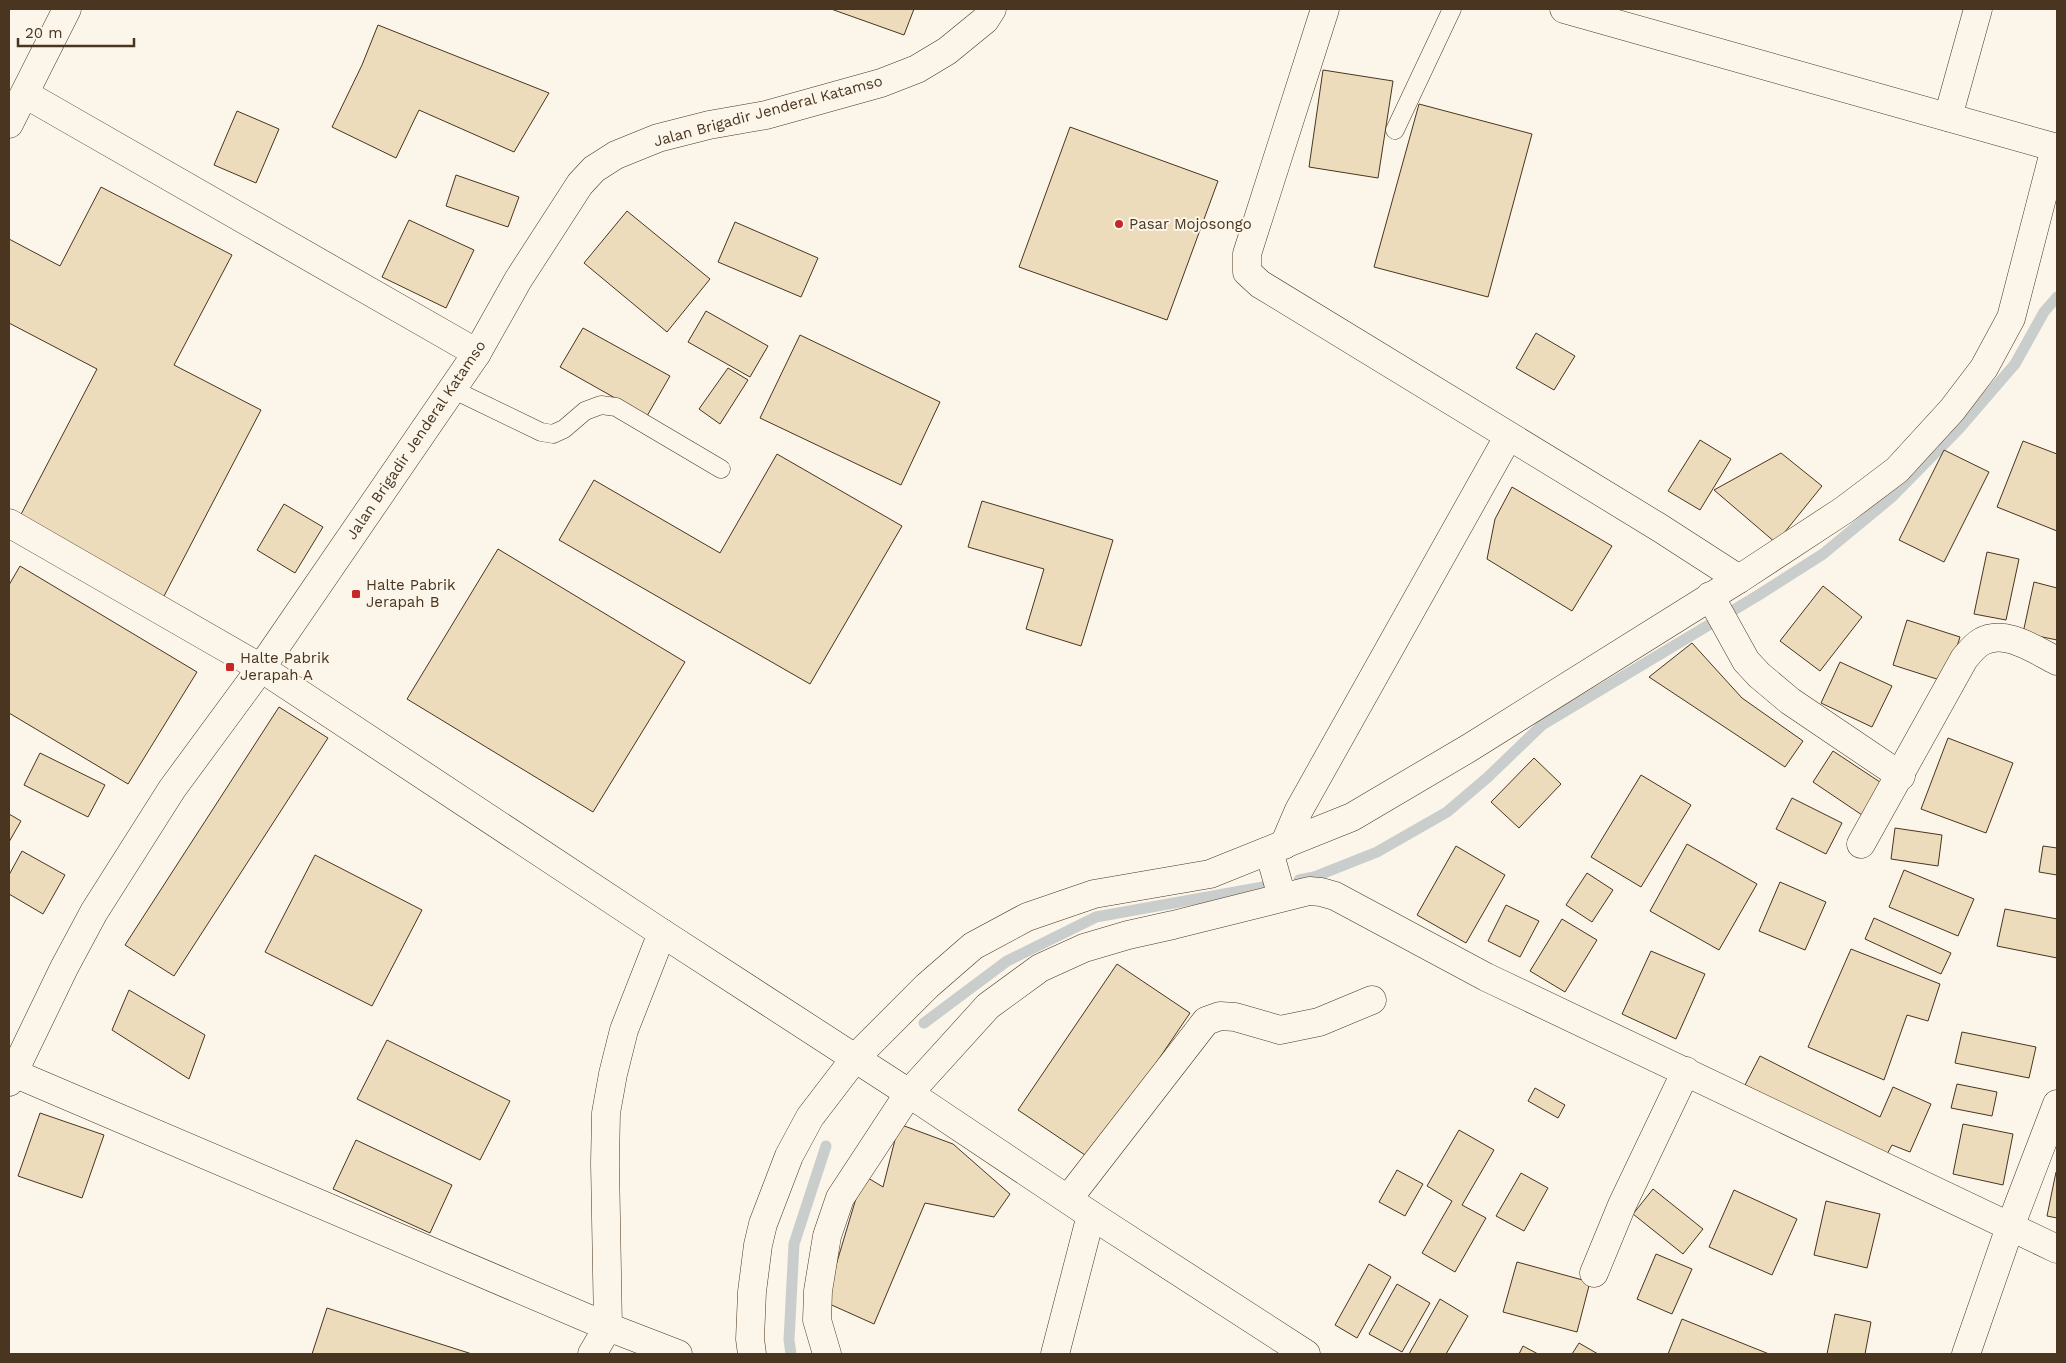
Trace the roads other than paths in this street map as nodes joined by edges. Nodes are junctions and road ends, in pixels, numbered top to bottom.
1 (67, 9) edge
2 (992, 9) edge
3 (1326, 9) edge
4 (1452, 9) edge
5 (1564, 9) edge
6 (1978, 9) edge
7 (25, 94) junction
8 (1948, 117) junction
9 (9, 124) edge
10 (1395, 130) dead end
11 (2056, 148) edge
12 (477, 353) junction
13 (452, 390) junction
14 (1508, 437) junction
15 (721, 469) dead end
16 (9, 523) edge
17 (1739, 579) junction
18 (1713, 600) junction
19 (2057, 661) edge
20 (261, 668) junction
21 (1901, 776) junction
22 (1861, 844) dead end
23 (1274, 852) junction
24 (1281, 893) junction
25 (662, 933) junction
26 (1372, 1000) dead end
27 (856, 1057) junction
28 (1686, 1071) junction
29 (10, 1075) edge
30 (905, 1091) junction
31 (2057, 1104) edge
32 (1068, 1199) junction
33 (1091, 1215) junction
34 (2010, 1227) junction
35 (2057, 1249) edge
36 (1594, 1273) dead end
37 (608, 1327) junction
38 (592, 1354) edge
39 (678, 1354) edge
40 (752, 1354) edge
41 (827, 1354) edge
42 (1055, 1354) edge
43 (1306, 1354) edge
44 (1966, 1354) edge

1 - 7 street
2 - 12 street, Jalan Brigadir Jenderal Katamso
3 - 14 street
4 - 10 lane
5 - 8 street
6 - 8 street
7 - 9 street
7 - 12 street
8 - 11 street
11 - 17 street
12 - 13 street, Jalan Brigadir Jenderal Katamso
13 - 15 lane
13 - 20 street, Jalan Brigadir Jenderal Katamso
14 - 17 street
14 - 23 street
16 - 20 street
17 - 18 street
18 - 21 street
18 - 23 street
19 - 21 street
20 - 25 street
20 - 29 street, Jalan Brigadir Jenderal Katamso
21 - 22 street
23 - 24 street
23 - 27 street
24 - 28 street
24 - 30 street
25 - 27 street
25 - 37 street
26 - 32 street
27 - 30 street
27 - 40 street
28 - 34 street
28 - 36 street
29 - 37 street
30 - 32 street
30 - 41 street
31 - 34 street
32 - 33 street
33 - 42 street
33 - 43 street
34 - 35 street
34 - 44 street
37 - 38 street
37 - 39 street

